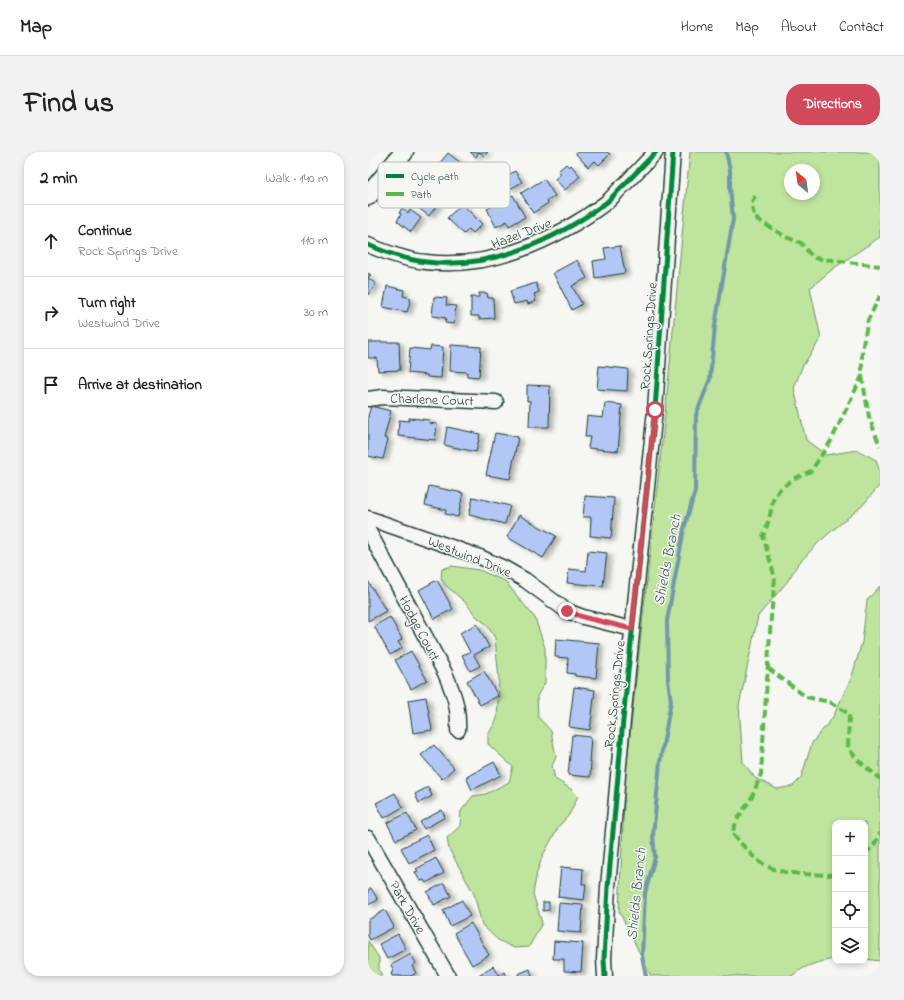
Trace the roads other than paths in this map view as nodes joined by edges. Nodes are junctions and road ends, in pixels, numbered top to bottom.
1 (404, 152) edge
2 (656, 152) edge
3 (673, 152) edge
4 (396, 162) edge
5 (378, 184) edge
6 (368, 196) edge
7 (368, 245) edge
8 (368, 399) edge
9 (496, 402) dead end
10 (368, 518) edge
11 (368, 530) edge
12 (632, 629) junction
13 (458, 730) dead end
14 (368, 838) edge
15 (448, 976) edge
16 (605, 976) edge

1 - 4 street
2 - 7 street, Hazel Drive
3 - 12 street, Rock Springs Drive
5 - 6 street
8 - 9 street, Charlene Court
10 - 12 street, Westwind Drive
11 - 13 street, Hodge Court
12 - 16 street, Rock Springs Drive
14 - 15 street, Park Drive

